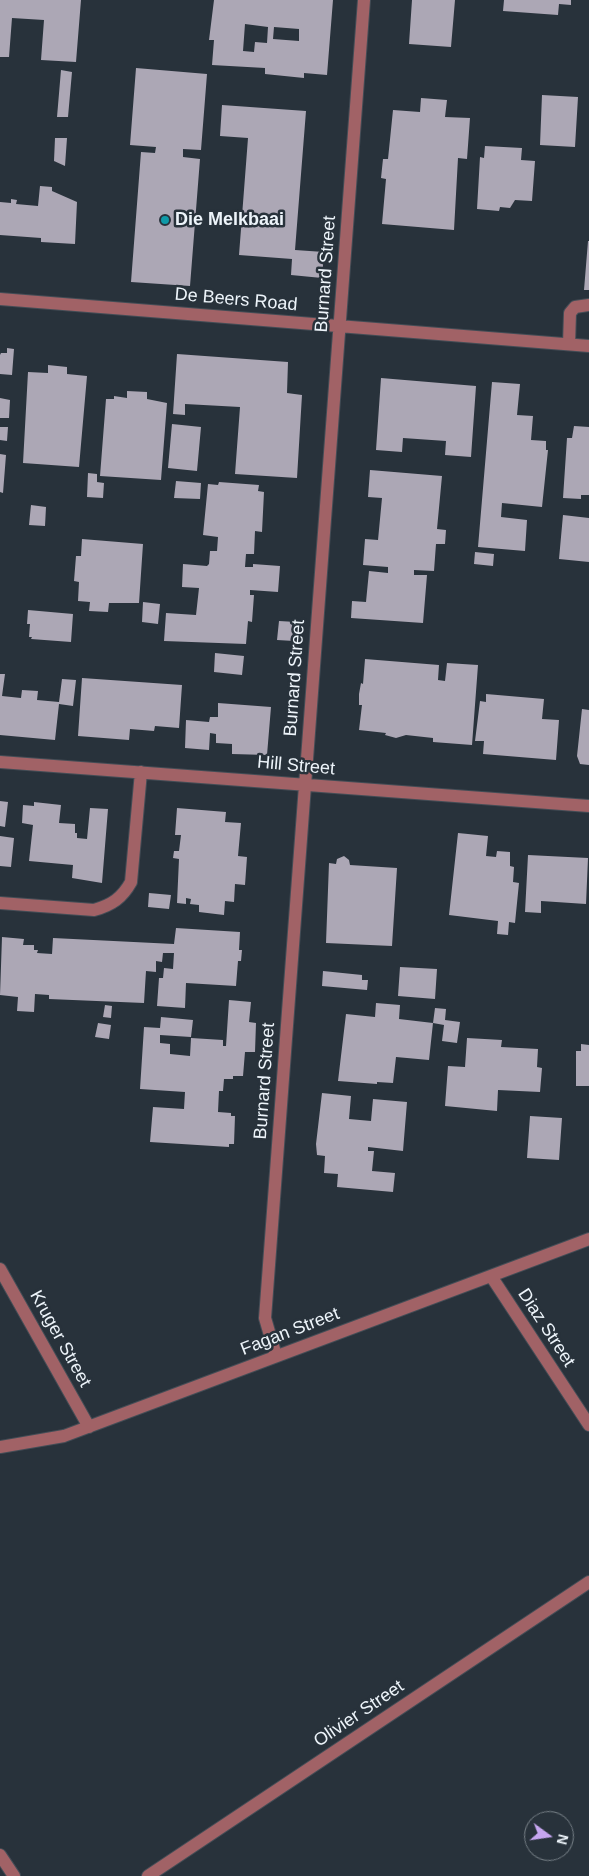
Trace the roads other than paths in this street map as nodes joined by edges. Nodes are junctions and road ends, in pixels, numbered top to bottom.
1 (364, 0) edge
2 (0, 299) edge
3 (589, 305) edge
4 (339, 326) junction
5 (569, 344) junction
6 (589, 346) edge
7 (0, 762) edge
8 (141, 772) junction
9 (305, 785) junction
10 (589, 806) edge
11 (0, 903) edge
12 (589, 1239) edge
13 (0, 1269) edge
14 (491, 1276) junction
15 (276, 1356) junction
16 (589, 1425) edge
17 (89, 1427) junction
18 (0, 1447) edge
19 (589, 1582) edge
20 (0, 1854) edge
21 (14, 1876) edge
22 (148, 1876) edge

1 - 4 street, Burnard Street
2 - 4 street, De Beers Road
3 - 5 street
4 - 5 street, De Beers Road
4 - 9 street, Burnard Street
5 - 6 street, De Beers Road
7 - 8 street, Hill Street
8 - 9 street, Hill Street
8 - 11 street
9 - 10 street, Hill Street
9 - 15 street, Burnard Street
12 - 14 street, Fagan Street
13 - 17 street, Kruger Street
14 - 15 street, Fagan Street
14 - 16 street, Diaz Street
15 - 17 street, Fagan Street
17 - 18 street, Fagan Street
19 - 22 street, Olivier Street
20 - 21 street

